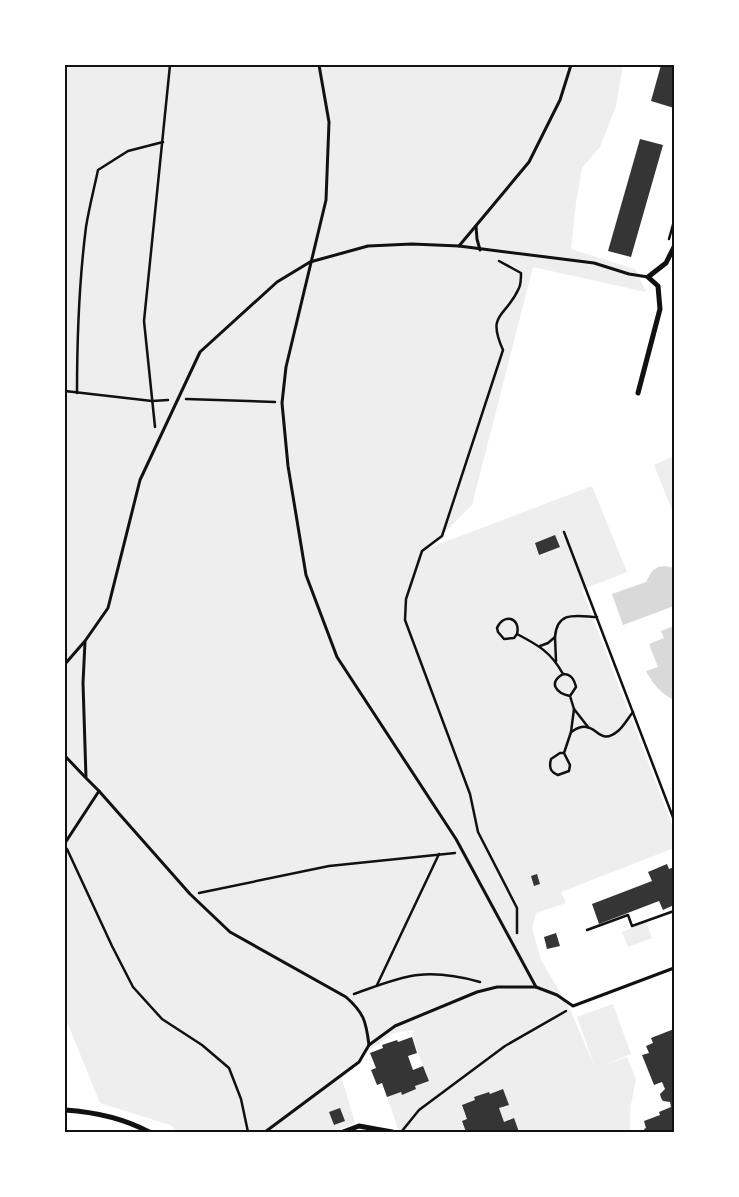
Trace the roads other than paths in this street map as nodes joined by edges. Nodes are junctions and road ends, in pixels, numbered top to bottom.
1 (319, 65) edge
2 (571, 65) edge
3 (476, 226) junction
4 (459, 246) junction
5 (674, 247) edge
6 (480, 250) junction
7 (310, 262) junction
8 (648, 277) junction
9 (638, 394) dead end
10 (85, 641) junction
11 (65, 664) edge
12 (65, 756) edge
13 (86, 778) junction
14 (99, 791) junction
15 (65, 844) edge
16 (674, 968) edge
17 (536, 987) junction
18 (369, 1046) junction
19 (65, 1110) edge
20 (149, 1132) edge
21 (264, 1132) edge
22 (343, 1132) edge
23 (392, 1132) edge

1 - 7 lane
2 - 3 lane
3 - 4 lane
3 - 6 lane
4 - 6 lane
4 - 7 lane
5 - 8 street
6 - 8 lane
7 - 10 lane
7 - 17 lane
8 - 9 street
10 - 11 lane
10 - 13 lane
12 - 13 lane
13 - 14 lane
14 - 15 lane
14 - 18 lane
16 - 17 lane
17 - 18 lane
18 - 21 lane
19 - 20 street
22 - 23 street

